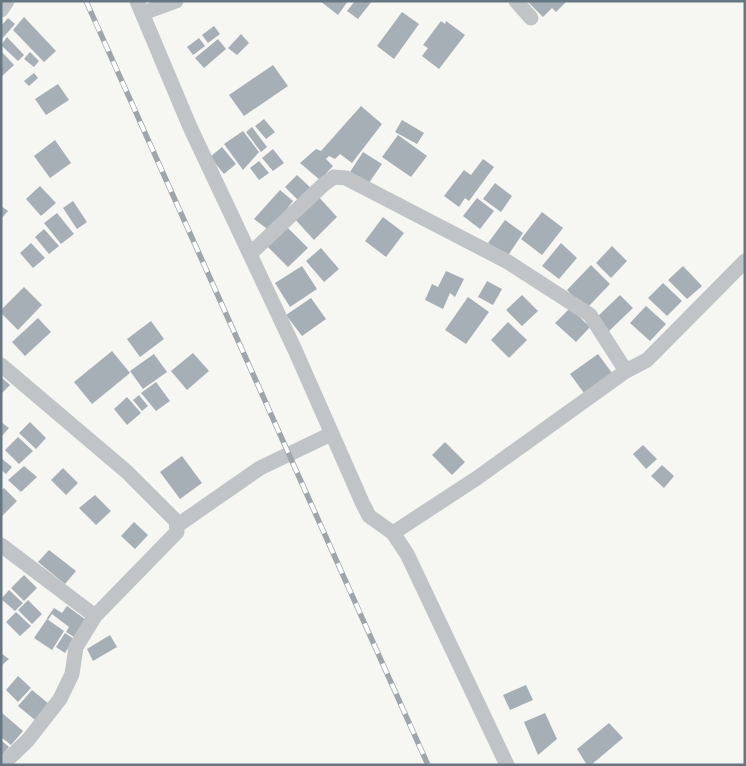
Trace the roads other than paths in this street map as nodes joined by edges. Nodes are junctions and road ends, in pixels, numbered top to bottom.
1 (7, 1) edge
2 (176, 1) edge
3 (516, 1) edge
4 (140, 7) edge
5 (1, 10) edge
6 (531, 18) dead end
7 (250, 254) junction
8 (745, 261) edge
9 (1, 365) edge
10 (626, 371) junction
11 (331, 434) junction
12 (178, 525) junction
13 (393, 533) junction
14 (1, 545) edge
15 (94, 616) junction
16 (2, 765) edge
17 (508, 765) edge

1 - 5 street
2 - 4 street
3 - 6 street
4 - 7 street
7 - 10 street
7 - 11 street
8 - 10 street
9 - 12 street
10 - 13 street
11 - 12 street
11 - 13 street
12 - 15 street
13 - 17 street
14 - 15 street
15 - 16 street

